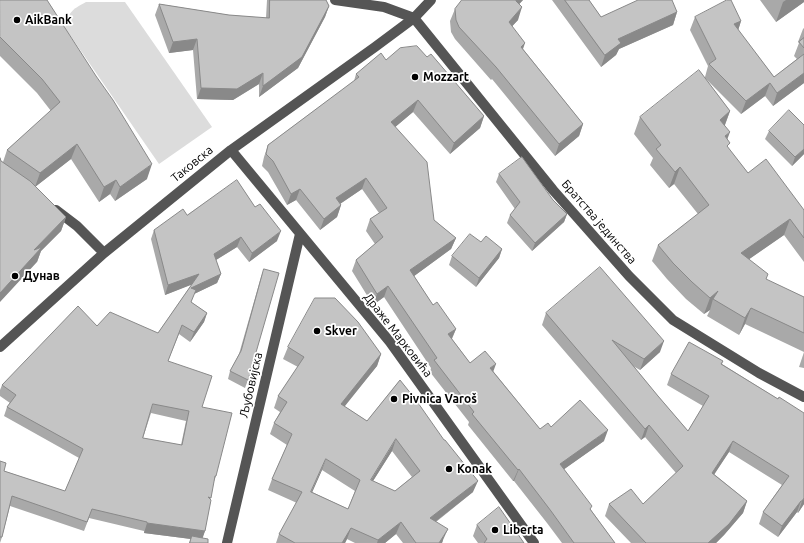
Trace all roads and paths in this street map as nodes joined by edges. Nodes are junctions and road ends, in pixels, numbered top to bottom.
1 (335, 0) edge
2 (431, 0) edge
3 (384, 4) edge
4 (414, 18) junction
5 (231, 150) junction
6 (46, 203) edge
7 (300, 234) junction
8 (104, 252) junction
9 (0, 347) edge
10 (804, 397) edge
11 (227, 543) edge
12 (534, 543) edge

1 - 3 street
2 - 4 street, Таковска
3 - 4 street
4 - 5 street, Таковска
4 - 10 street, Братства јединства
5 - 7 street, Драже Марковића
5 - 8 street, Таковска
6 - 8 street
7 - 11 street, Љубовијска
7 - 12 street, Драже Марковића
8 - 9 street, Таковска

